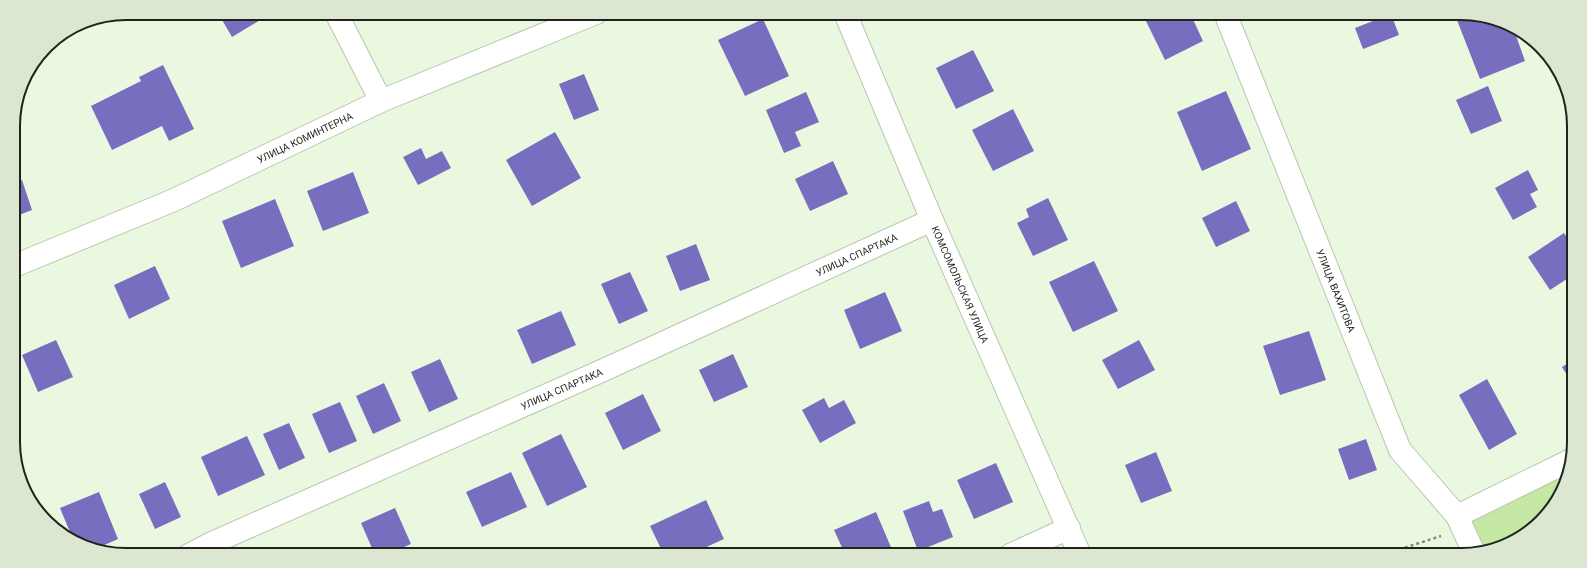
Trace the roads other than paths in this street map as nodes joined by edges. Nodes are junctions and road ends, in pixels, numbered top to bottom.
1 (340, 20) edge
2 (579, 20) edge
3 (848, 20) edge
4 (1228, 20) edge
5 (381, 101) junction
6 (932, 220) junction
7 (20, 264) edge
8 (1565, 463) edge
9 (1457, 516) junction
10 (1069, 528) junction
11 (202, 548) edge
12 (1025, 548) edge
13 (1077, 548) edge
14 (1471, 548) edge

1 - 5 street
2 - 5 street, УЛИЦА КОМИНТЕРНА
3 - 6 street, КОМСОМОЛЬСКАЯ УЛИЦА
4 - 9 street, УЛИЦА ВАХИТОВА
5 - 7 street, УЛИЦА КОМИНТЕРНА
6 - 10 street, КОМСОМОЛЬСКАЯ УЛИЦА
6 - 11 street, УЛИЦА СПАРТАКА
8 - 9 street
9 - 14 street, УЛИЦА ВАХИТОВА
10 - 12 street
10 - 13 street, КОМСОМОЛЬСКАЯ УЛИЦА

